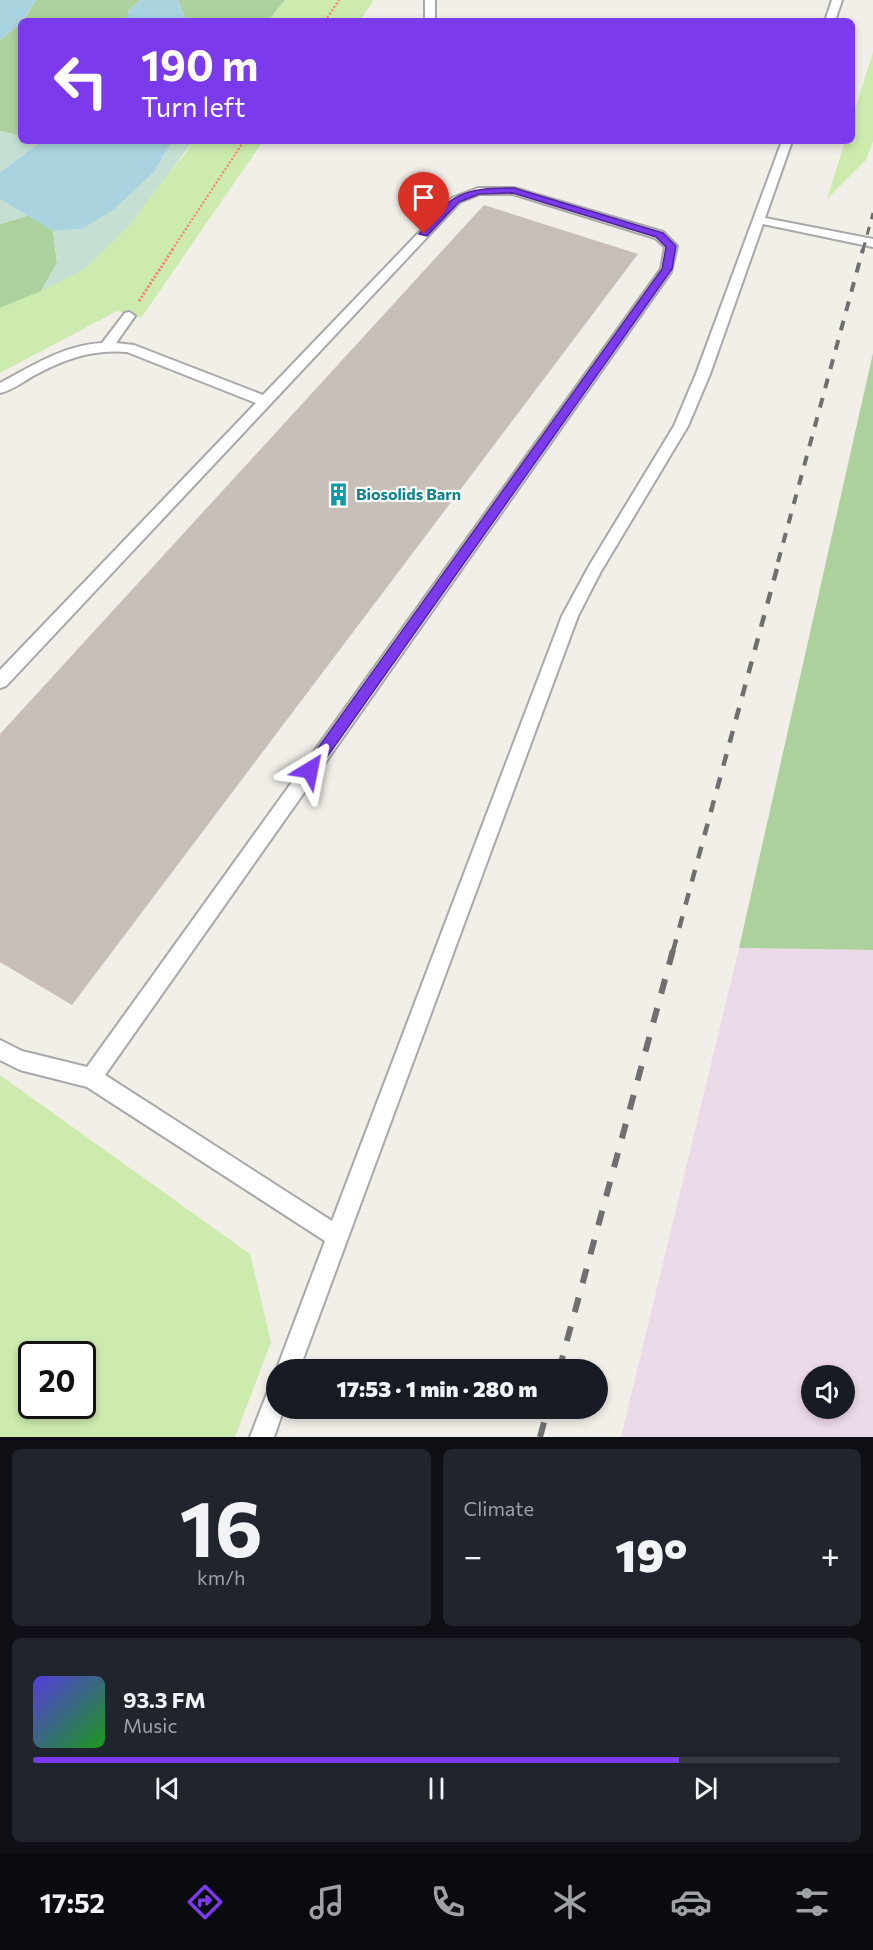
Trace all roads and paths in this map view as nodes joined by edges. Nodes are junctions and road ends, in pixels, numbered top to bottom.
1 (339, 0) edge
2 (430, 0) edge
3 (837, 0) edge
4 (327, 18) edge
5 (430, 18) edge
6 (831, 18) edge
7 (242, 144) edge
8 (786, 144) edge
9 (758, 220) junction
10 (873, 243) edge
11 (129, 316) joint
12 (107, 345) junction
13 (0, 389) edge
14 (265, 402) junction
15 (0, 681) edge
16 (0, 1050) edge
17 (91, 1078) junction
18 (337, 1236) junction
19 (291, 1359) edge
20 (269, 1419) edge
21 (262, 1437) edge

1 - 4 path
2 - 5 lane
3 - 6 lane
7 - 11 path
8 - 9 lane
9 - 10 lane
9 - 18 lane
11 - 12 lane
12 - 13 lane
12 - 14 lane
14 - 15 lane
14 - 17 lane
16 - 17 lane
17 - 18 lane
18 - 19 lane
20 - 21 lane

